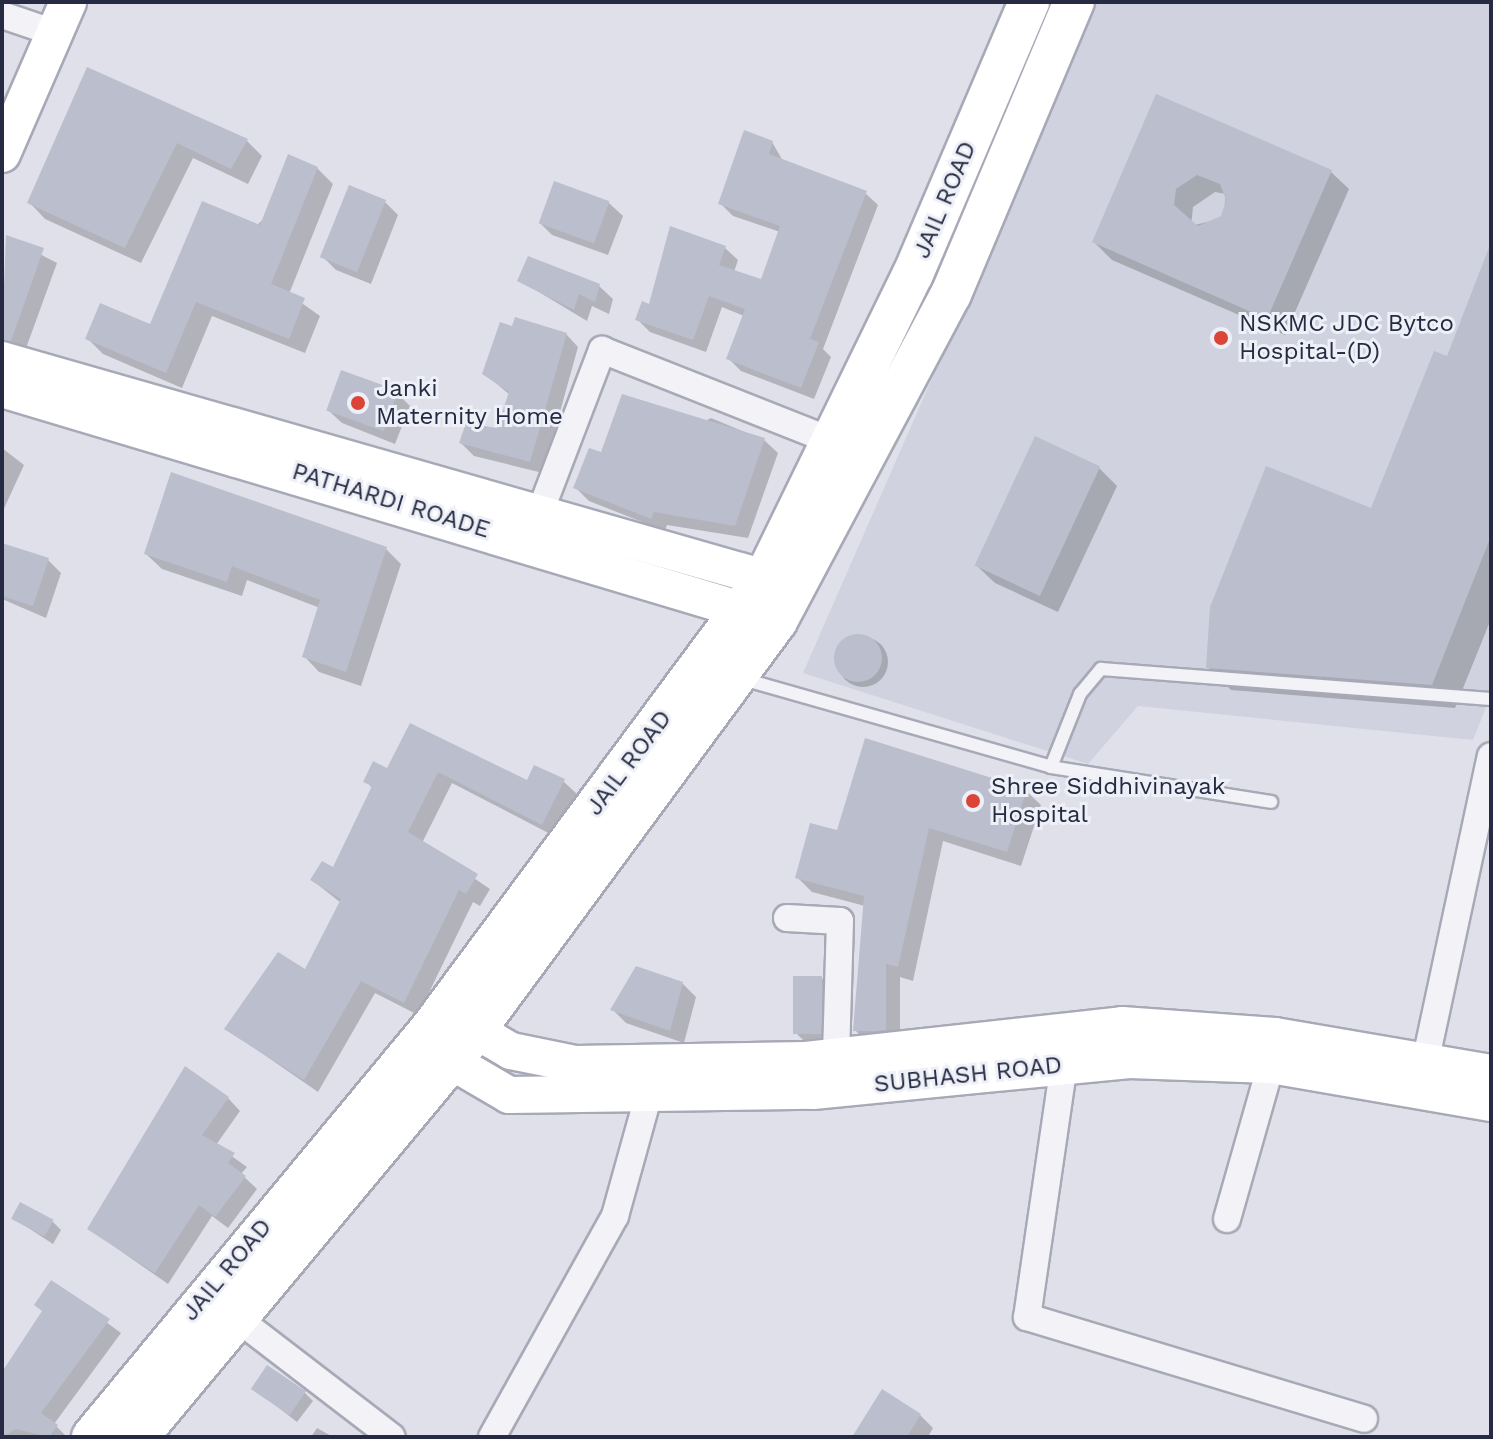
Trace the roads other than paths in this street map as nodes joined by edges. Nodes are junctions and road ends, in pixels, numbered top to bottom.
1 (1029, 2) edge
2 (1074, 2) edge
3 (2, 15) edge
4 (62, 17) edge
5 (2, 154) edge
6 (2, 360) edge
7 (2, 389) edge
8 (832, 441) junction
9 (539, 515) junction
10 (771, 600) junction
11 (740, 678) junction
12 (1491, 699) edge
13 (1491, 756) edge
14 (1051, 767) junction
15 (1271, 802) dead end
16 (787, 918) dead end
17 (460, 1021) junction
18 (435, 1052) junction
19 (836, 1055) junction
20 (1064, 1064) junction
21 (1271, 1065) junction
22 (1491, 1073) edge
23 (1422, 1076) junction
24 (648, 1097) junction
25 (1491, 1103) edge
26 (1227, 1219) dead end
27 (222, 1306) junction
28 (1364, 1419) dead end
29 (92, 1437) edge
30 (138, 1437) edge
31 (392, 1437) edge
32 (492, 1437) edge

1 - 8 main road, JAIL ROAD
2 - 10 main road, JAIL ROAD
3 - 4 street
4 - 5 main road
6 - 9 main road
7 - 10 main road, PATHARDI ROADE
8 - 9 street
8 - 10 main road, JAIL ROAD
9 - 10 main road
10 - 11 main road
10 - 17 main road, JAIL ROAD
11 - 14 lane
11 - 17 main road
12 - 14 lane
13 - 23 street
14 - 15 lane
16 - 19 street
17 - 18 main road, JAIL ROAD
17 - 19 main road, SUBHASH ROAD
18 - 24 main road, SUBHASH ROAD
18 - 27 main road, JAIL ROAD
19 - 23 main road, SUBHASH ROAD
20 - 21 main road, SUBHASH ROAD
20 - 24 main road, SUBHASH ROAD
20 - 28 street
21 - 23 main road, SUBHASH ROAD
21 - 26 street
22 - 23 main road, SUBHASH ROAD
23 - 25 main road, SUBHASH ROAD
24 - 32 street
27 - 29 main road, JAIL ROAD
27 - 30 main road
27 - 31 street

